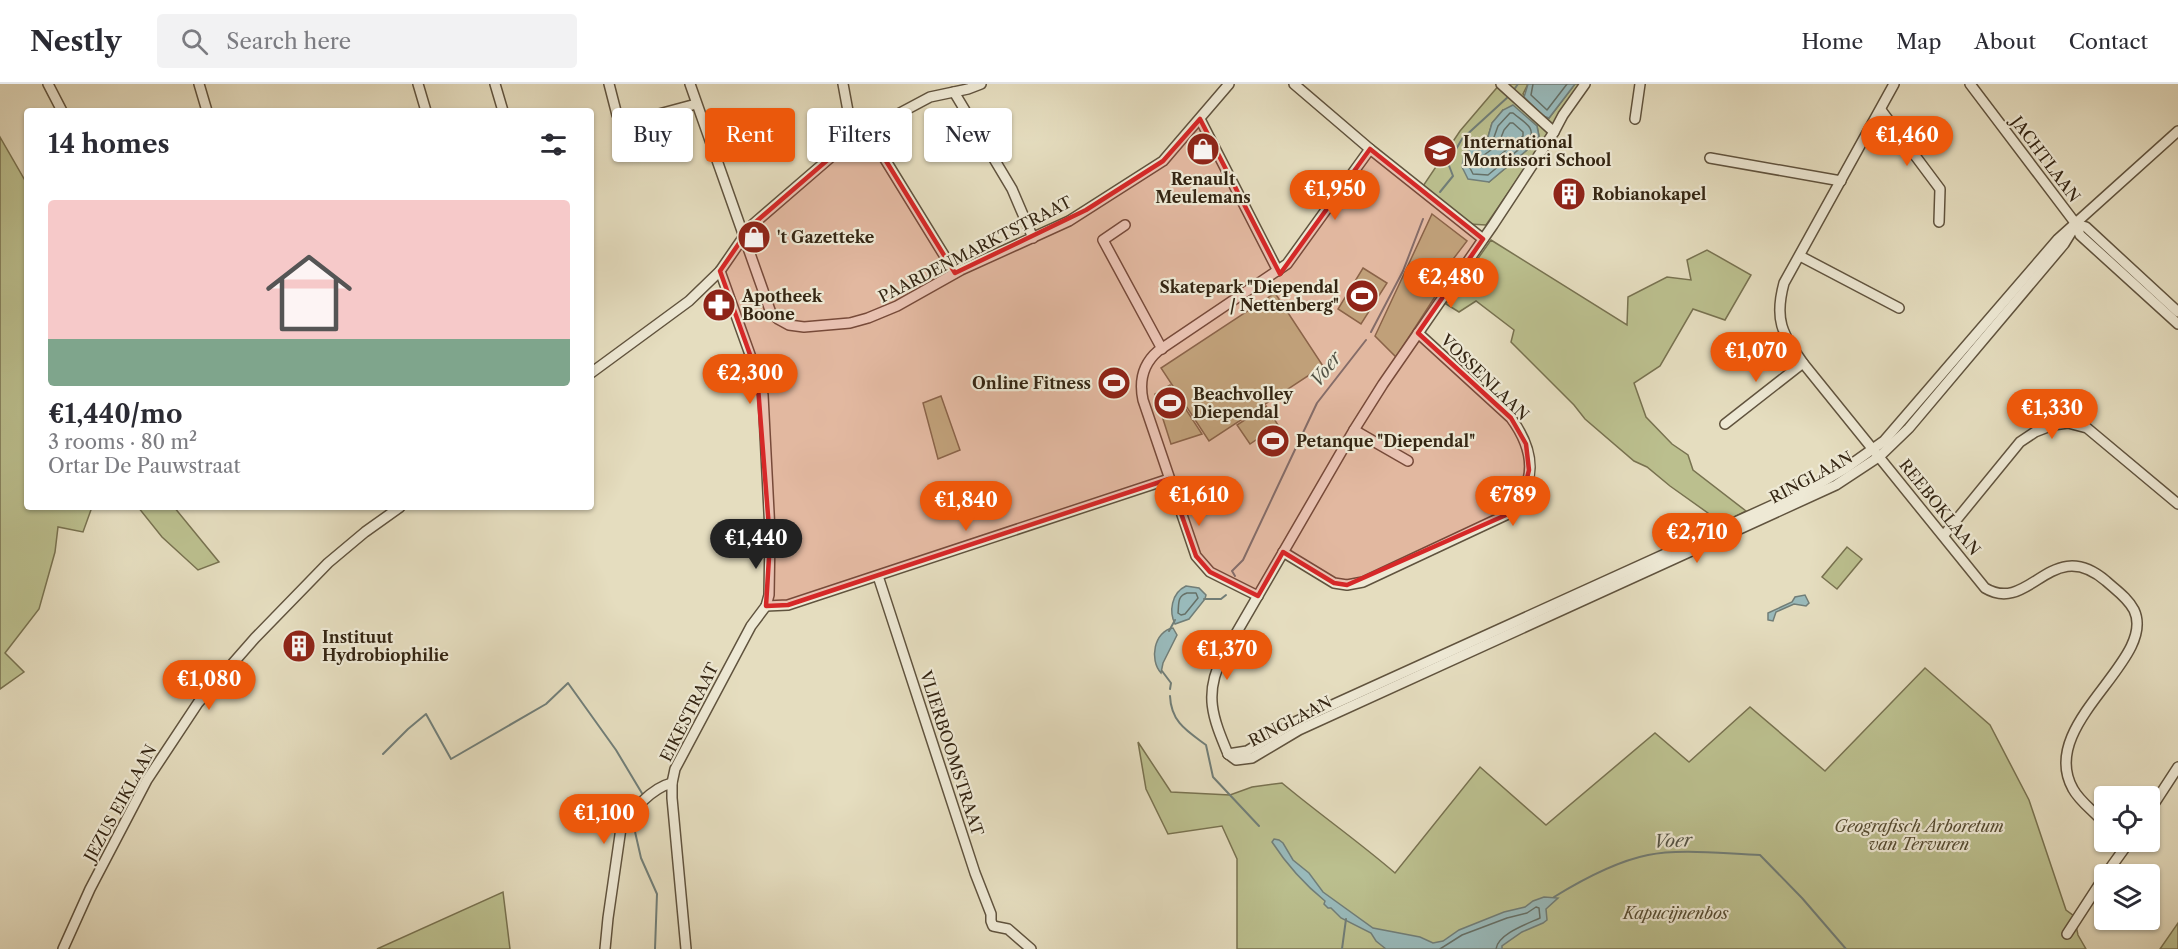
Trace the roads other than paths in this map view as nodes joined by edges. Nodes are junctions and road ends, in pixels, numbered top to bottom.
1 (48, 84) edge
2 (199, 84) edge
3 (418, 84) edge
4 (495, 84) edge
5 (609, 84) edge
6 (690, 84) edge
7 (843, 84) edge
8 (981, 84) edge
9 (1229, 84) edge
10 (1294, 84) edge
11 (1501, 84) edge
12 (1586, 84) edge
13 (1640, 84) edge
14 (1894, 84) edge
15 (1970, 84) edge
16 (938, 89) edge
17 (954, 92) junction
18 (696, 104) junction
19 (60, 108) edge
20 (206, 108) edge
21 (425, 108) edge
22 (501, 108) edge
23 (847, 108) edge
24 (909, 108) edge
25 (1881, 110) junction
26 (1200, 119) junction
27 (1635, 119) dead end
28 (2178, 131) edge
29 (1554, 132) junction
30 (1370, 149) junction
31 (1710, 158) dead end
32 (825, 162) edge
33 (887, 162) edge
34 (1841, 181) junction
35 (1940, 222) dead end
36 (2076, 224) junction
37 (1125, 225) dead end
38 (742, 238) junction
39 (1033, 238) junction
40 (1483, 239) junction
41 (1800, 256) junction
42 (720, 271) junction
43 (1278, 271) junction
44 (955, 273) junction
45 (1899, 308) dead end
46 (2178, 312) edge
47 (2178, 324) edge
48 (1418, 333) junction
49 (1162, 349) junction
50 (1803, 363) junction
51 (594, 371) edge
52 (1725, 424) dead end
53 (1354, 430) junction
54 (1877, 453) junction
55 (1408, 461) dead end
56 (1169, 478) junction
57 (2178, 504) edge
58 (396, 510) edge
59 (1944, 535) junction
60 (1284, 552) junction
61 (878, 576) junction
62 (1258, 596) junction
63 (766, 606) junction
64 (2178, 767) edge
65 (672, 783) junction
66 (2160, 795) edge
67 (2094, 812) edge
68 (2094, 893) edge
69 (2067, 934) dead end
70 (63, 949) edge
71 (605, 949) edge
72 (687, 949) edge
73 (1031, 949) edge

1 - 19 street
2 - 20 street
3 - 21 street
4 - 22 street
5 - 18 street
6 - 18 street, PAARDENMARKTSTRAAT
7 - 23 street
8 - 17 street
9 - 26 street, PAARDENMARKTSTRAAT
10 - 30 street
11 - 29 street
12 - 29 street
13 - 27 street
14 - 25 street, REEBOKLAAN
15 - 36 street, JACHTLAAN
16 - 17 street
16 - 24 street
17 - 39 street
18 - 38 street, PAARDENMARKTSTRAAT
25 - 34 street, REEBOKLAAN
25 - 35 street
26 - 39 street, PAARDENMARKTSTRAAT
26 - 43 street
28 - 36 street, RINGLAAN
29 - 40 street
30 - 40 street
30 - 43 street
31 - 34 street
32 - 38 street
33 - 44 street
34 - 41 street, REEBOKLAAN
36 - 46 street, JACHTLAAN
36 - 47 street, JACHTLAAN
36 - 54 street, RINGLAAN
37 - 49 street
38 - 42 street
38 - 44 street, PAARDENMARKTSTRAAT
39 - 44 street, PAARDENMARKTSTRAAT
40 - 48 street
41 - 45 street
41 - 50 street, REEBOKLAAN
42 - 51 street
42 - 63 street
43 - 49 street
48 - 53 street
48 - 60 street, VOSSENLAAN
49 - 56 street
50 - 52 street
50 - 54 street, REEBOKLAAN
53 - 55 street
53 - 60 street
54 - 59 street, REEBOKLAAN
54 - 62 street, RINGLAAN
56 - 61 street
56 - 62 street
57 - 59 street
58 - 70 street, JEZUS EIKLAAN
59 - 67 street, REEBOKLAAN
60 - 62 street
61 - 63 street
61 - 73 street, VLIERBOOMSTRAAT
63 - 65 street, EIKESTRAAT
64 - 66 street
65 - 71 street
65 - 72 street, EIKESTRAAT
68 - 69 street

